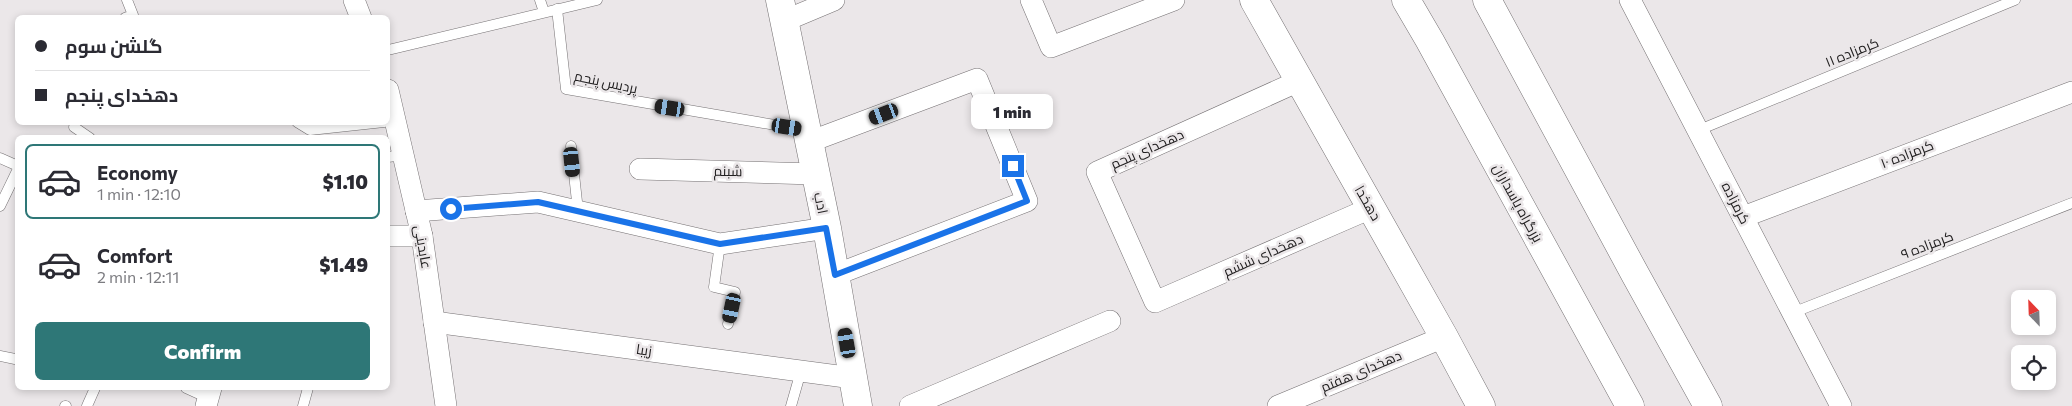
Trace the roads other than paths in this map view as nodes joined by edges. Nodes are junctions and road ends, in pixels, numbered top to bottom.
1 (126, 0) edge
2 (354, 0) edge
3 (540, 0) edge
4 (597, 0) edge
5 (834, 0) edge
6 (1030, 0) edge
7 (1174, 0) edge
8 (1254, 0) edge
9 (1406, 0) edge
10 (1487, 0) edge
11 (1630, 0) edge
12 (2015, 0) edge
13 (557, 9) junction
14 (782, 11) edge
15 (544, 12) junction
16 (133, 15) edge
17 (360, 15) edge
18 (390, 50) edge
19 (1300, 81) junction
20 (2072, 92) edge
21 (372, 125) edge
22 (390, 125) edge
23 (311, 126) edge
24 (74, 127) dead end
25 (1699, 130) junction
26 (328, 133) edge
27 (86, 135) edge
28 (808, 136) junction
29 (571, 146) dead end
30 (395, 156) edge
31 (0, 158) edge
32 (15, 165) edge
33 (640, 169) dead end
34 (816, 174) junction
35 (15, 175) edge
36 (2072, 204) edge
37 (0, 206) edge
38 (1371, 208) junction
39 (416, 211) junction
40 (578, 211) junction
41 (1743, 217) junction
42 (826, 228) junction
43 (390, 236) edge
44 (422, 236) junction
45 (720, 244) junction
46 (835, 275) junction
47 (1155, 302) joint
48 (1792, 313) junction
49 (1110, 321) dead end
50 (434, 322) junction
51 (728, 324) dead end
52 (1444, 337) junction
53 (0, 356) edge
54 (15, 359) dead end
55 (800, 370) junction
56 (853, 378) junction
57 (94, 390) edge
58 (191, 390) edge
59 (307, 390) edge
60 (208, 397) edge
61 (87, 406) edge
62 (303, 406) edge
63 (446, 406) edge
64 (791, 406) edge
65 (858, 406) edge
66 (910, 406) edge
67 (1278, 406) edge
68 (1481, 406) edge
69 (1630, 406) edge
70 (1708, 406) edge
71 (1841, 406) edge

1 - 16 lane
2 - 17 street
3 - 15 lane
4 - 13 lane
5 - 14 street
6 - 7 street
8 - 19 main road, دهخدا
9 - 69 main road, بزرگراه پاسداران
10 - 70 main road
11 - 25 street, کرمزاده
12 - 25 lane, کرمزاده ١١
13 - 15 lane
13 - 28 lane, پردیس پنجم
14 - 28 main road, ادب
15 - 18 lane
19 - 38 main road, دهخدا
19 - 47 street, دهخدای پنجم
20 - 41 street, کرمزاده ١٠
21 - 26 lane
22 - 30 street, عابدینی
23 - 26 lane
24 - 27 lane
25 - 41 street, کرمزاده
28 - 34 main road, ادب
28 - 46 street
29 - 40 lane
30 - 39 street, عابدینی
31 - 32 lane
33 - 34 street, شبنم
34 - 42 main road, ادب
35 - 37 lane
36 - 48 lane, کرمزاده ٩
38 - 47 street, دهخدای ششم
38 - 52 main road, دهخدا
39 - 40 street
39 - 44 street, عابدینی
40 - 45 street
41 - 48 street, کرمزاده
42 - 45 street
42 - 46 main road, ادب
43 - 44 street
44 - 50 street, عابدینی
45 - 51 lane
46 - 56 main road, ادب
48 - 71 street, کرمزاده
49 - 66 street
50 - 55 street, زیبا
50 - 63 street, عابدینی
52 - 67 street, دهخدای هفتم
52 - 68 main road, دهخدا
53 - 54 lane
55 - 56 street, زیبا
55 - 64 lane
56 - 65 main road, ادب
57 - 61 lane
58 - 60 lane
59 - 62 lane

